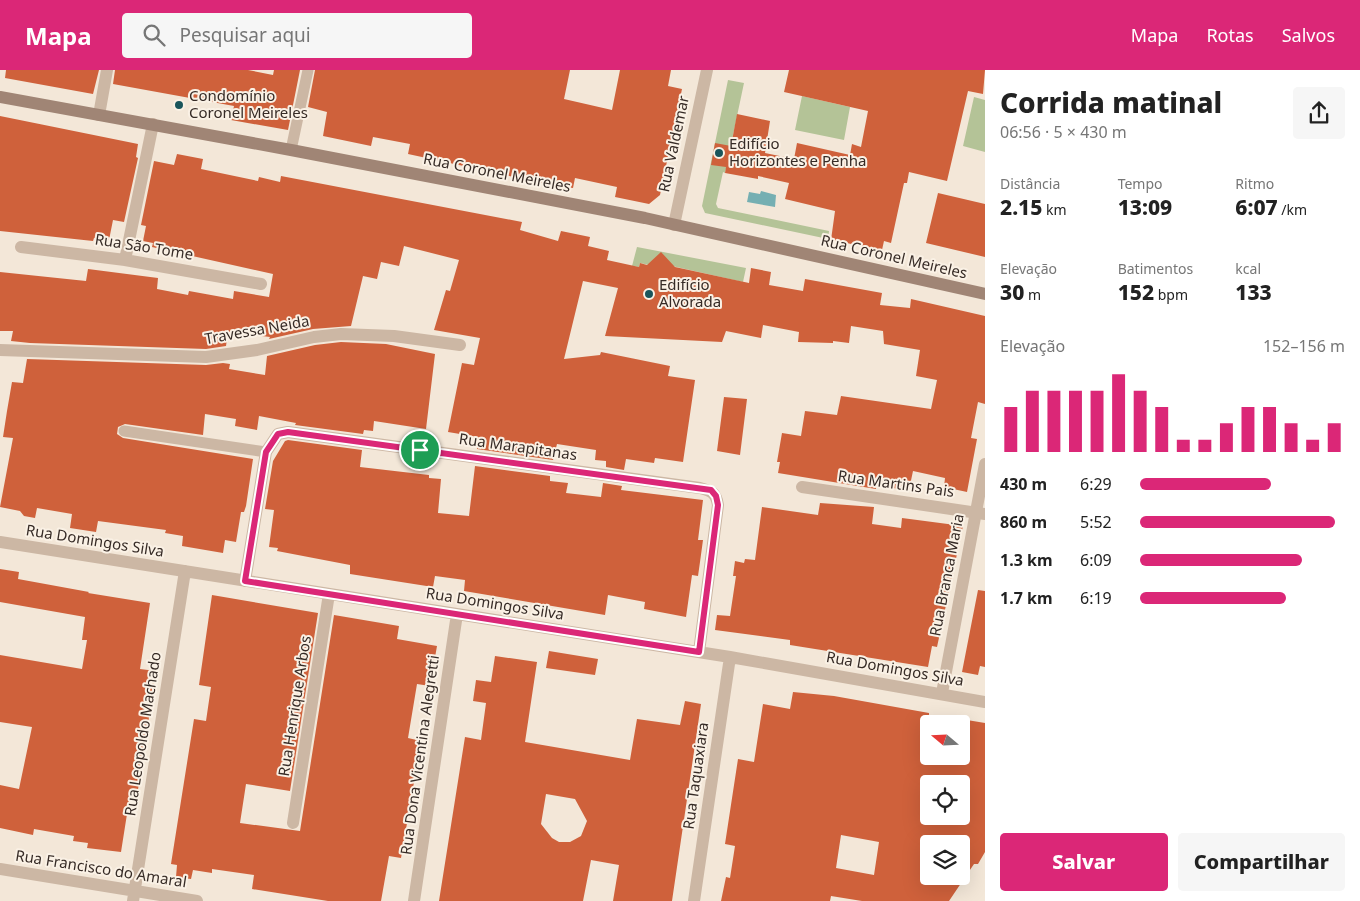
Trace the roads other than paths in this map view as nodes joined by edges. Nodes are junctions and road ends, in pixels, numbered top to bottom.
1 (107, 70) edge
2 (308, 70) edge
3 (707, 70) edge
4 (0, 97) edge
5 (99, 115) junction
6 (153, 124) junction
7 (291, 150) junction
8 (674, 225) junction
9 (21, 247) dead end
10 (126, 260) junction
11 (261, 284) dead end
12 (985, 294) edge
13 (460, 345) dead end
14 (0, 350) edge
15 (124, 431) dead end
16 (266, 452) junction
17 (985, 464) edge
18 (802, 487) dead end
19 (980, 513) edge
20 (0, 542) edge
21 (185, 572) junction
22 (245, 581) junction
23 (329, 594) junction
24 (457, 614) junction
25 (699, 652) junction
26 (730, 657) junction
27 (942, 692) junction
28 (985, 702) edge
29 (293, 823) dead end
30 (0, 869) edge
31 (134, 896) edge
32 (197, 901) edge
33 (414, 901) edge
34 (694, 901) edge

1 - 5 street
2 - 7 lane
3 - 8 street, Rua Valdemar
4 - 5 street, Rua Coronel Meireles
5 - 6 street, Rua Coronel Meireles
6 - 7 street, Rua Coronel Meireles
6 - 10 street
7 - 8 street, Rua Coronel Meireles
8 - 12 street, Rua Coronel Meireles
9 - 10 street, Rua São Tome
10 - 11 street, Rua São Tome
13 - 14 street, Travessa Neida
15 - 16 lane
16 - 22 street
16 - 25 street, Rua Marapitanas
17 - 19 street, Rua Branca Maria
18 - 19 street, Rua Martins Pais
19 - 27 street, Rua Branca Maria
20 - 21 street, Rua Domingos Silva
21 - 22 street, Rua Domingos Silva
21 - 31 street, Rua Leopoldo Machado
22 - 23 street, Rua Domingos Silva
23 - 24 street, Rua Domingos Silva
23 - 29 street, Rua Henrique Arbos
24 - 25 street, Rua Domingos Silva
24 - 33 street, Rua Dona Vicentina Alegretti
25 - 26 street, Rua Domingos Silva
26 - 27 street, Rua Domingos Silva
26 - 34 street, Rua Taquaxiara
27 - 28 street, Rua Domingos Silva
30 - 31 street, Rua Francisco do Amaral
31 - 32 street, Rua Francisco do Amaral

